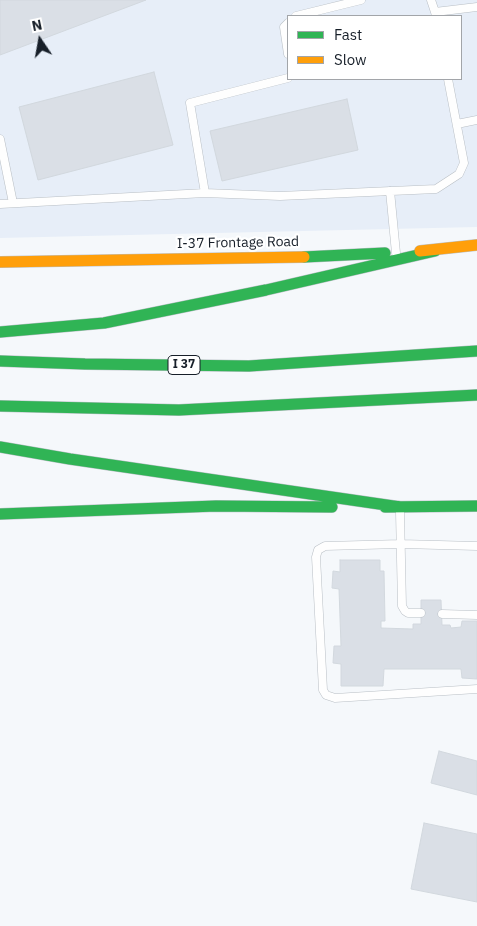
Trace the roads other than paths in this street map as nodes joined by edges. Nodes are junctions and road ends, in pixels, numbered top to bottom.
1 (361, 0) edge
2 (432, 0) edge
3 (477, 7) edge
4 (435, 14) edge
5 (297, 15) edge
6 (287, 24) edge
7 (287, 47) edge
8 (287, 78) edge
9 (448, 80) edge
10 (477, 120) edge
11 (457, 124) junction
12 (0, 139) edge
13 (390, 191) junction
14 (205, 193) junction
15 (13, 202) junction
16 (0, 204) edge
17 (477, 245) edge
18 (435, 251) junction
19 (396, 253) junction
20 (0, 262) edge
21 (0, 332) edge
22 (477, 351) edge
23 (0, 361) edge
24 (477, 395) edge
25 (0, 406) edge
26 (0, 447) edge
27 (477, 506) edge
28 (400, 507) junction
29 (0, 514) edge
30 (401, 544) junction
31 (477, 546) edge
32 (421, 613) dead end
33 (442, 614) dead end
34 (477, 614) edge
35 (477, 690) edge

1 - 5 lane
2 - 4 lane
3 - 4 lane
6 - 7 lane
8 - 14 lane
9 - 11 lane
10 - 11 lane
11 - 13 lane
12 - 15 lane
13 - 14 lane
13 - 19 lane
14 - 15 lane
15 - 16 lane
17 - 18 main road, I-37 Frontage Road
18 - 19 main road, I-37 Frontage Road
18 - 21 main road
19 - 20 main road, I-37 Frontage Road
22 - 23 main road, I 37
24 - 25 main road
26 - 28 main road
27 - 28 main road
28 - 29 main road
28 - 30 lane
30 - 31 lane
30 - 32 lane
30 - 35 lane
33 - 34 lane

